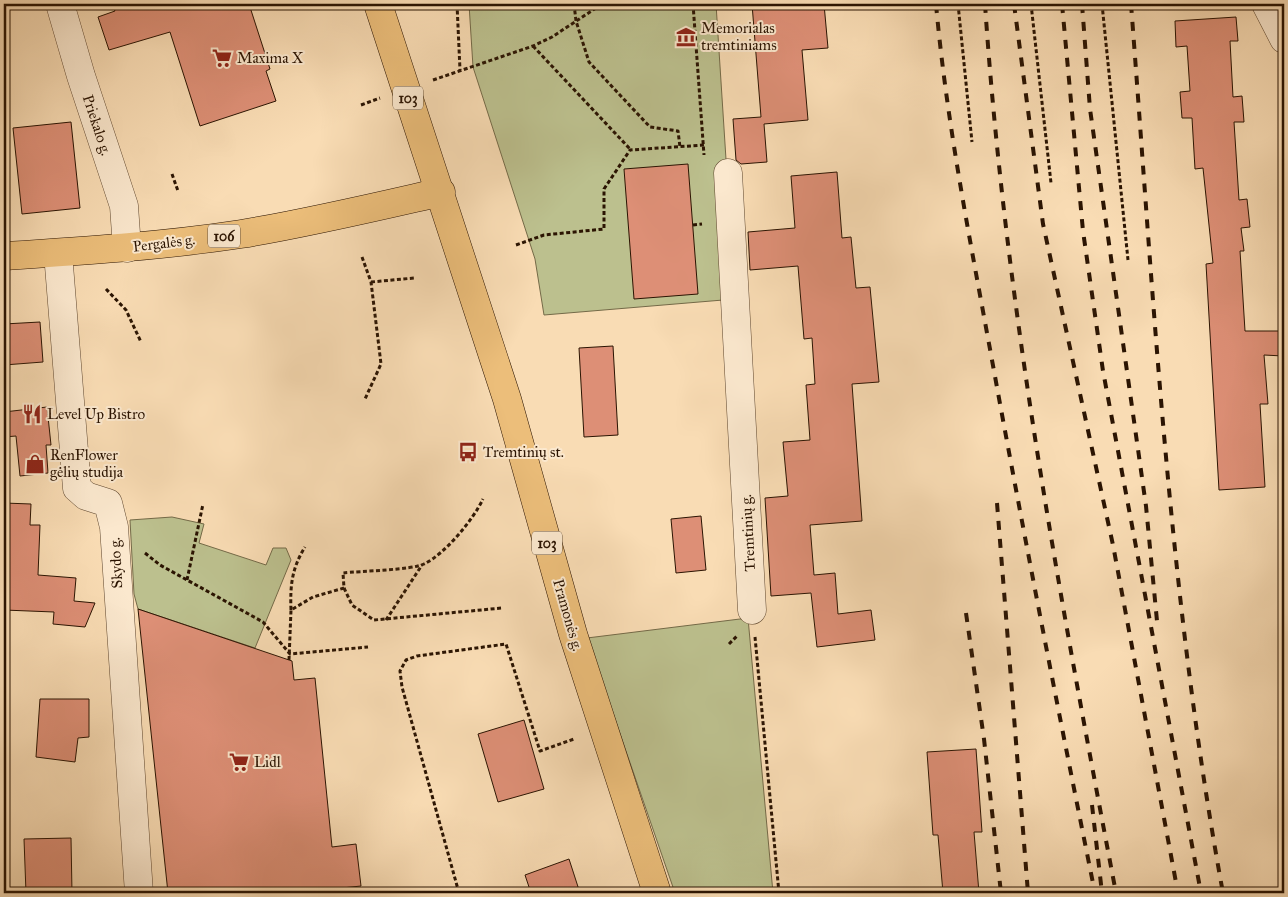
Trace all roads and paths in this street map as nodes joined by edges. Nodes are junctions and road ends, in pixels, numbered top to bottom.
1 (60, 4) edge
2 (378, 4) edge
3 (458, 4) edge
4 (574, 4) edge
5 (602, 4) edge
6 (693, 4) edge
7 (958, 4) edge
8 (1032, 4) edge
9 (1102, 4) edge
10 (1266, 4) edge
11 (576, 21) junction
12 (1284, 39) edge
13 (534, 46) junction
14 (972, 142) dead end
15 (680, 147) junction
16 (630, 150) junction
17 (728, 173) dead end
18 (172, 174) dead end
19 (1051, 183) dead end
20 (178, 191) dead end
21 (441, 192) junction
22 (516, 245) dead end
23 (127, 248) junction
24 (58, 253) junction
25 (4, 256) edge
26 (362, 257) dead end
27 (1128, 260) dead end
28 (414, 278) dead end
29 (372, 282) junction
30 (106, 288) dead end
31 (141, 342) dead end
32 (365, 399) dead end
33 (483, 499) dead end
34 (203, 504) dead end
35 (114, 527) junction
36 (305, 548) dead end
37 (422, 565) junction
38 (187, 580) junction
39 (344, 588) junction
40 (502, 608) dead end
41 (291, 610) junction
42 (752, 610) joint
43 (386, 620) junction
44 (368, 647) dead end
45 (290, 654) junction
46 (289, 660) dead end
47 (574, 739) dead end
48 (139, 893) edge
49 (459, 893) edge
50 (656, 893) edge
51 (779, 893) edge

1 - 23 street, Priekalo g.
2 - 21 main road, 103
3 - 13 path
4 - 11 path
5 - 11 path
6 - 15 path
7 - 14 path
8 - 19 path
9 - 27 path
10 - 12 street
11 - 13 path
11 - 15 path
13 - 16 path
15 - 16 path
16 - 22 path
17 - 42 street, Tremtinių g.
18 - 20 path
21 - 23 main road, Pergalės g. / 106
21 - 50 main road, Pramonės g. / 103
23 - 24 main road, Pergalės g. / 106
24 - 25 main road, Pergalės g. / 106
24 - 35 street, Skydo g.
26 - 29 path
28 - 29 path
29 - 32 path
30 - 31 path
33 - 37 path
34 - 38 path
35 - 38 path
35 - 48 street, Skydo g.
36 - 41 path
37 - 39 path
37 - 43 path
38 - 45 path
39 - 41 path
39 - 43 path
40 - 43 path
41 - 45 path
42 - 51 path
44 - 45 path
45 - 46 path
47 - 49 path

